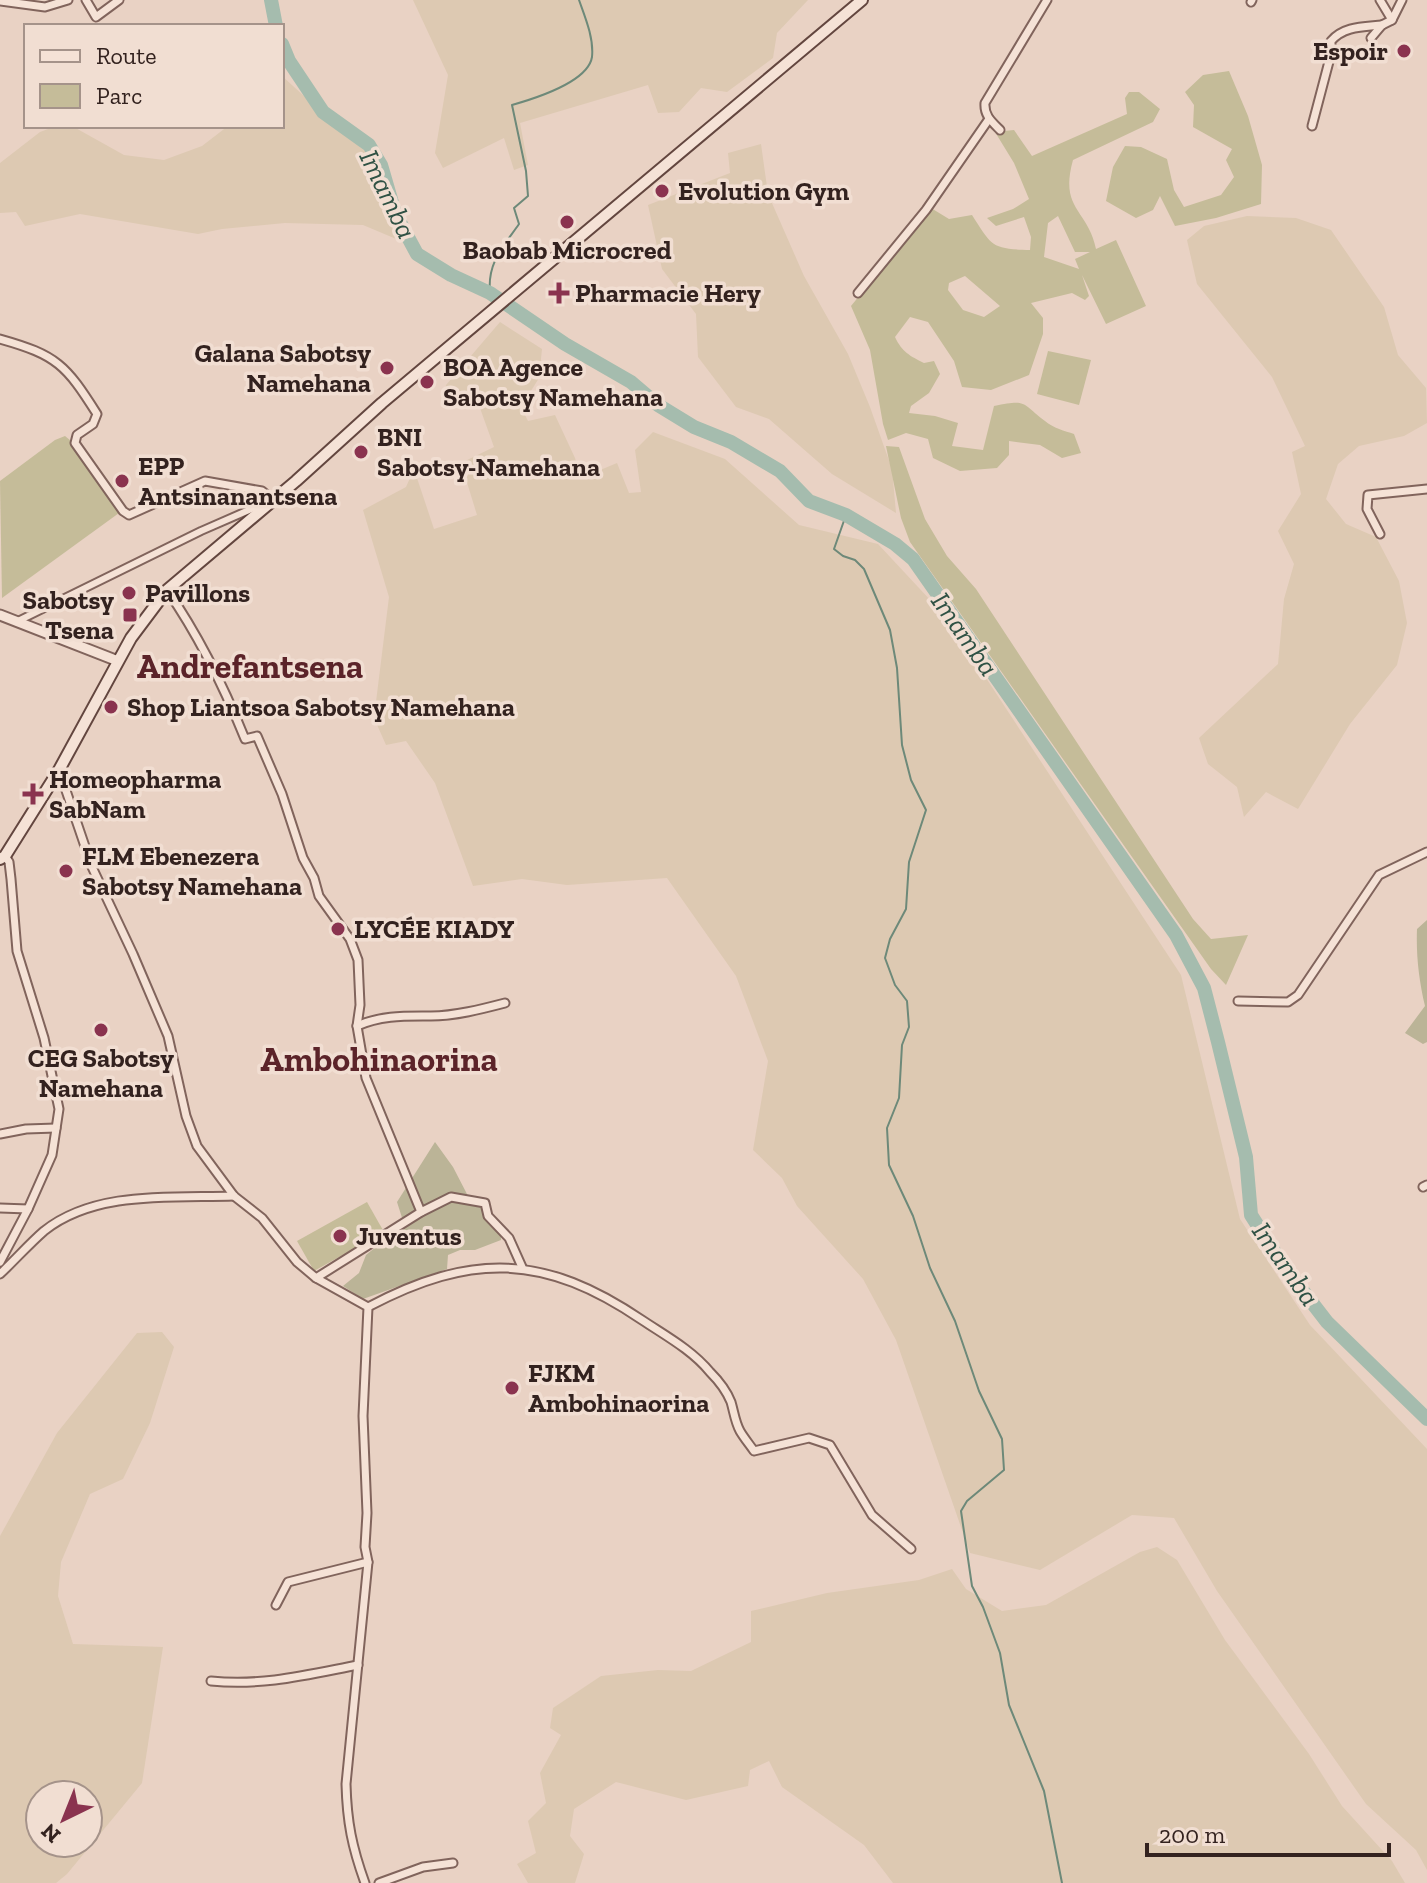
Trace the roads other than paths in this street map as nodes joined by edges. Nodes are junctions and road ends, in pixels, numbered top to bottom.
1 (68, 0) edge
2 (86, 0) edge
3 (119, 0) edge
4 (862, 0) edge
5 (1047, 0) edge
6 (1380, 0) edge
7 (1402, 0) edge
8 (0, 1) edge
9 (1392, 20) junction
10 (1382, 25) junction
11 (1371, 38) dead end
12 (989, 119) junction
13 (1312, 126) dead end
14 (1000, 130) dead end
15 (858, 293) dead end
16 (0, 339) edge
17 (1427, 489) edge
18 (273, 500) junction
19 (1380, 534) dead end
20 (167, 590) junction
21 (0, 615) edge
22 (16, 622) junction
23 (118, 661) junction
24 (59, 770) junction
25 (1427, 852) edge
26 (2, 857) edge
27 (1238, 1001) dead end
28 (505, 1003) dead end
29 (357, 1026) junction
30 (56, 1128) junction
31 (0, 1134) edge
32 (234, 1196) junction
33 (0, 1208) edge
34 (28, 1209) junction
35 (421, 1212) junction
36 (0, 1262) edge
37 (522, 1267) junction
38 (0, 1274) edge
39 (316, 1278) junction
40 (368, 1307) junction
41 (911, 1549) dead end
42 (368, 1562) junction
43 (276, 1605) dead end
44 (358, 1665) junction
45 (211, 1681) dead end
46 (453, 1863) dead end
47 (365, 1883) edge
48 (379, 1883) edge

1 - 8 street
2 - 3 street
4 - 18 main road
5 - 12 street
6 - 9 street
7 - 9 street
9 - 10 street
10 - 11 street
10 - 13 street
12 - 14 street
12 - 15 street
16 - 18 street
17 - 19 street
18 - 20 main road
18 - 22 street
20 - 23 main road
20 - 29 street
21 - 22 street
22 - 23 street
23 - 24 main road
24 - 26 main road
24 - 32 street
25 - 27 street
26 - 30 street
28 - 29 street
29 - 35 street
30 - 31 street
30 - 34 street
32 - 38 street
32 - 39 street
33 - 34 street
34 - 36 street
35 - 37 street
35 - 39 street
37 - 40 street
37 - 41 street
39 - 40 street
40 - 42 street
42 - 43 street
42 - 44 street
44 - 45 street
44 - 47 street
46 - 48 street

